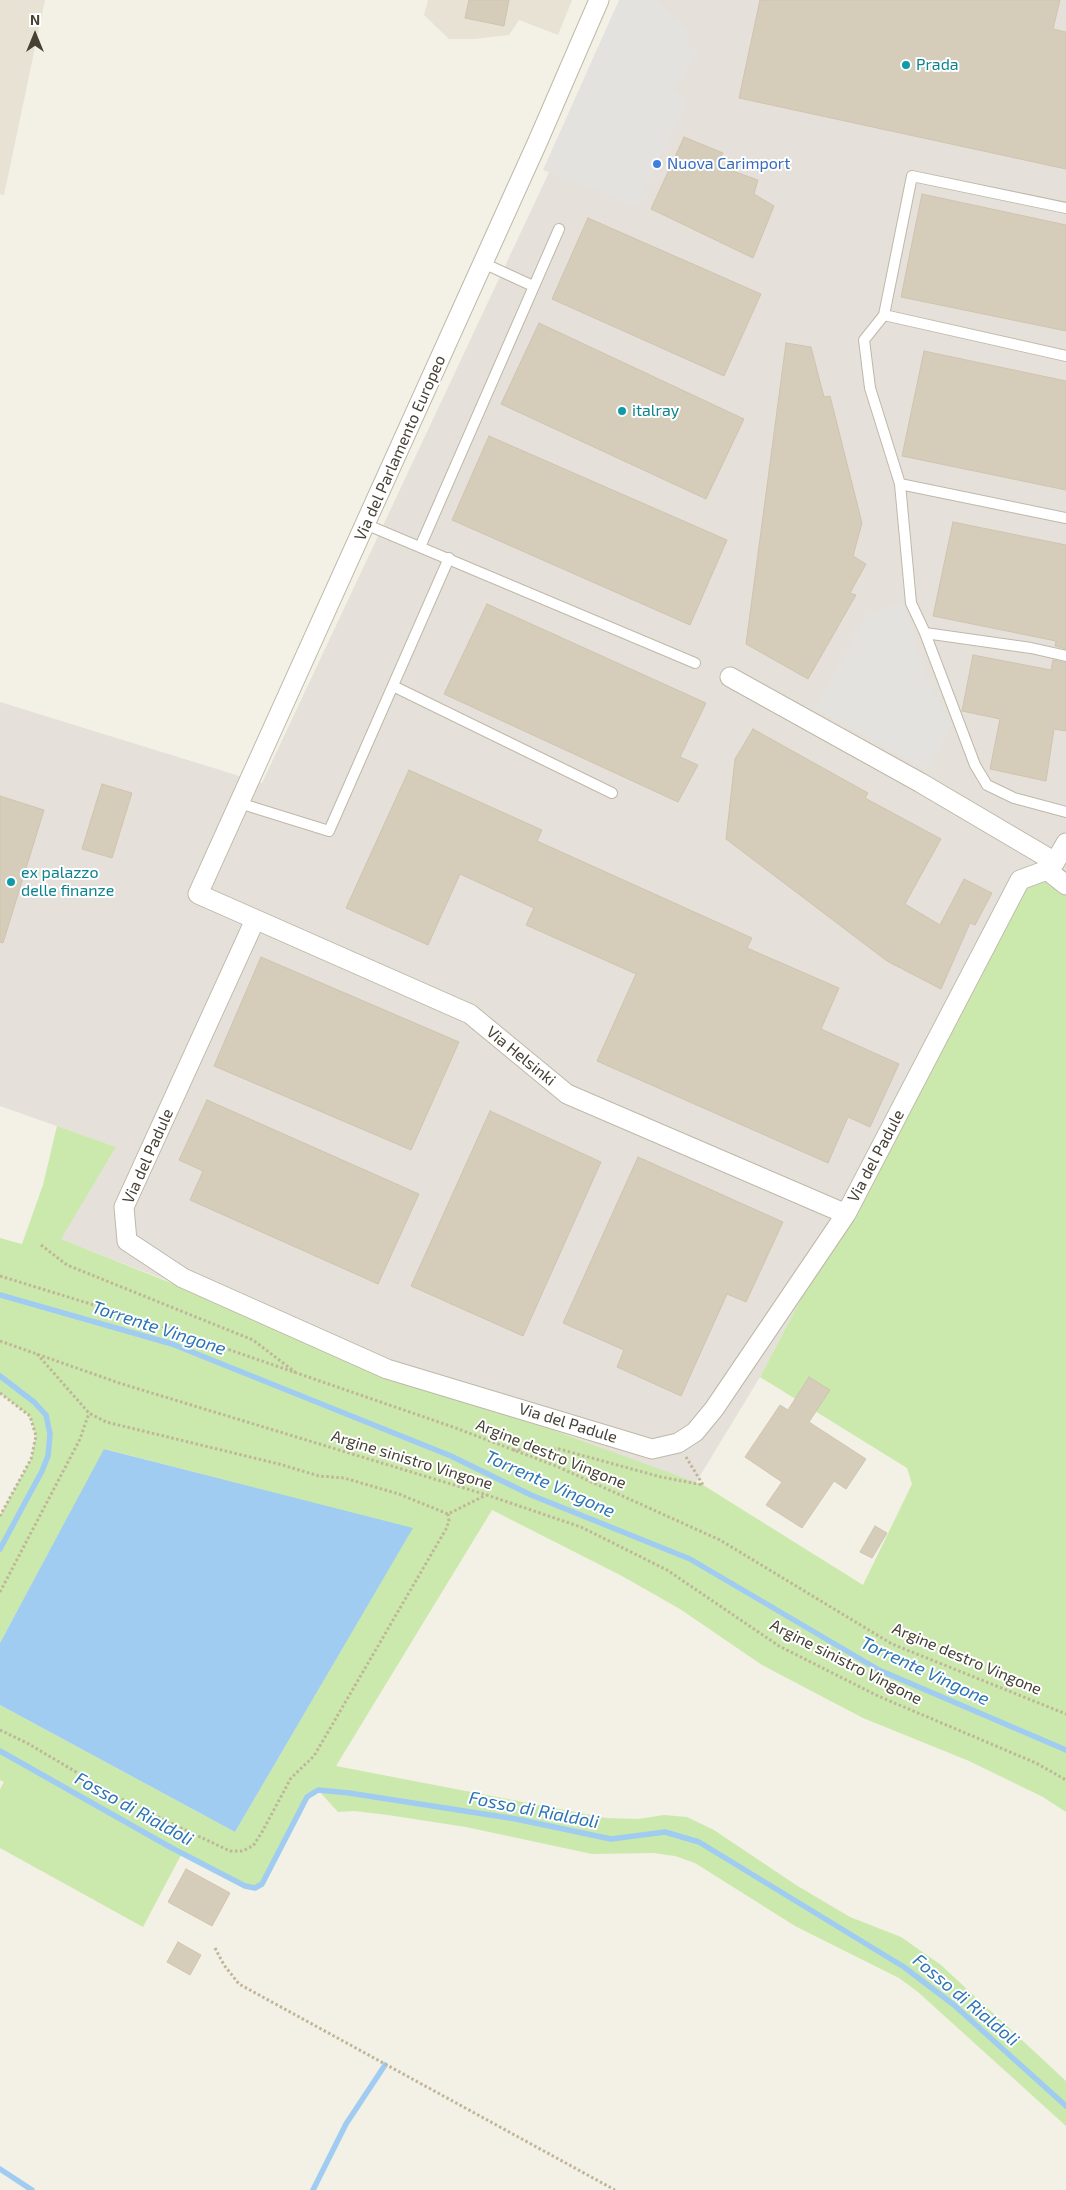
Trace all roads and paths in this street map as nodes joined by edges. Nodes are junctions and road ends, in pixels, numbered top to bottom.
1 (600, 0) edge
2 (1066, 208) edge
3 (558, 229) dead end
4 (483, 263) junction
5 (533, 286) junction
6 (884, 315) junction
7 (1066, 356) edge
8 (900, 484) junction
9 (1066, 518) edge
10 (365, 524) junction
11 (420, 547) junction
12 (449, 558) junction
13 (925, 632) junction
14 (1066, 656) edge
15 (695, 663) dead end
16 (730, 677) dead end
17 (393, 686) junction
18 (612, 794) dead end
19 (240, 803) junction
20 (1066, 812) edge
21 (1066, 843) edge
22 (1051, 866) junction
23 (1066, 885) edge
24 (198, 894) joint
25 (255, 920) junction
26 (846, 1214) junction
27 (40, 1245) dead end
28 (0, 1276) edge
29 (0, 1341) edge
30 (36, 1353) junction
31 (297, 1374) junction
32 (0, 1392) edge
33 (89, 1413) junction
34 (678, 1444) junction
35 (512, 1450) junction
36 (487, 1495) junction
37 (448, 1514) junction
38 (0, 1516) edge
39 (0, 1592) edge
40 (1066, 1714) edge
41 (0, 1730) edge
42 (1066, 1780) edge
43 (215, 1948) dead end
44 (615, 2190) edge

1 - 4 street, Via del Parlamento Europeo
2 - 6 lane
3 - 5 lane
4 - 5 lane
4 - 10 street, Via del Parlamento Europeo
5 - 11 lane
6 - 7 lane
6 - 8 lane
8 - 9 lane
8 - 13 lane
10 - 11 lane
10 - 19 street, Via del Parlamento Europeo
11 - 12 lane
12 - 15 lane
12 - 17 lane
13 - 14 lane
13 - 20 lane
16 - 22 street
17 - 18 lane
17 - 19 lane
19 - 24 street, Via del Parlamento Europeo
21 - 22 street
22 - 23 street
22 - 26 street, Via del Padule
24 - 25 street, Via Helsinki
25 - 26 street, Via Helsinki
25 - 34 street, Via del Padule
26 - 34 street, Via del Padule
27 - 31 path
28 - 31 path, Argine destro Vingone
29 - 30 path, Argine sinistro Vingone
30 - 33 path
30 - 36 path, Argine sinistro Vingone
31 - 35 path, Argine destro Vingone
32 - 38 path
33 - 37 path
33 - 39 path
34 - 35 path
35 - 40 path, Argine destro Vingone
36 - 37 path
36 - 42 path, Argine sinistro Vingone
37 - 41 path
43 - 44 path

